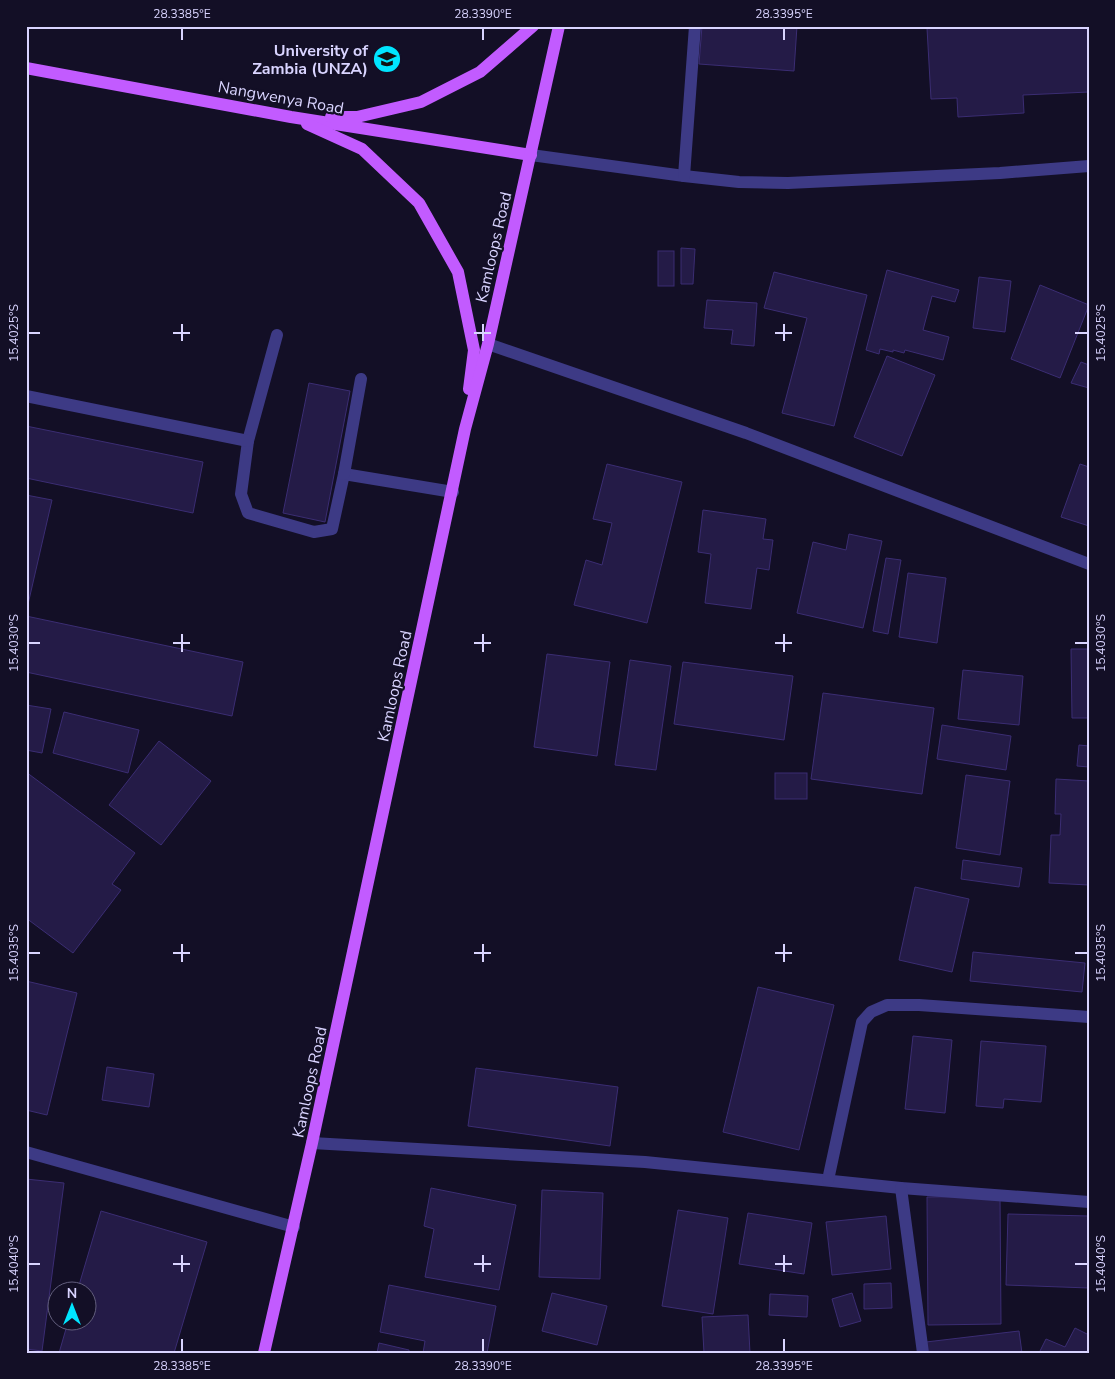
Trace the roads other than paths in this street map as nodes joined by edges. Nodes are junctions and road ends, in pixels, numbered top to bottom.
1 (533, 26) edge
2 (559, 26) edge
3 (695, 26) edge
4 (26, 68) edge
5 (291, 117) junction
6 (531, 155) junction
7 (1089, 166) edge
8 (684, 176) junction
9 (277, 335) dead end
10 (488, 344) junction
11 (361, 379) dead end
12 (26, 396) edge
13 (465, 429) junction
14 (248, 441) junction
15 (344, 474) junction
16 (452, 492) junction
17 (1089, 564) edge
18 (1089, 1017) edge
19 (312, 1143) junction
20 (26, 1152) edge
21 (828, 1180) junction
22 (901, 1188) junction
23 (1089, 1202) edge
24 (294, 1227) junction
25 (264, 1353) edge
26 (923, 1353) edge

1 - 5 main road
2 - 6 main road, Kamloops Road
3 - 8 street
4 - 5 main road, Nangwenya Road
5 - 6 main road, Nangwenya Road
5 - 13 main road
6 - 8 street
6 - 10 main road, Kamloops Road
7 - 8 street
9 - 14 street
10 - 13 main road, Kamloops Road
10 - 17 street
11 - 15 street
12 - 14 street
13 - 16 main road, Kamloops Road
14 - 15 street
15 - 16 street
16 - 19 main road, Kamloops Road
18 - 21 street
19 - 21 street
19 - 24 main road, Kamloops Road
20 - 24 street
21 - 22 street
22 - 23 street
22 - 26 street
24 - 25 main road, Kamloops Road

